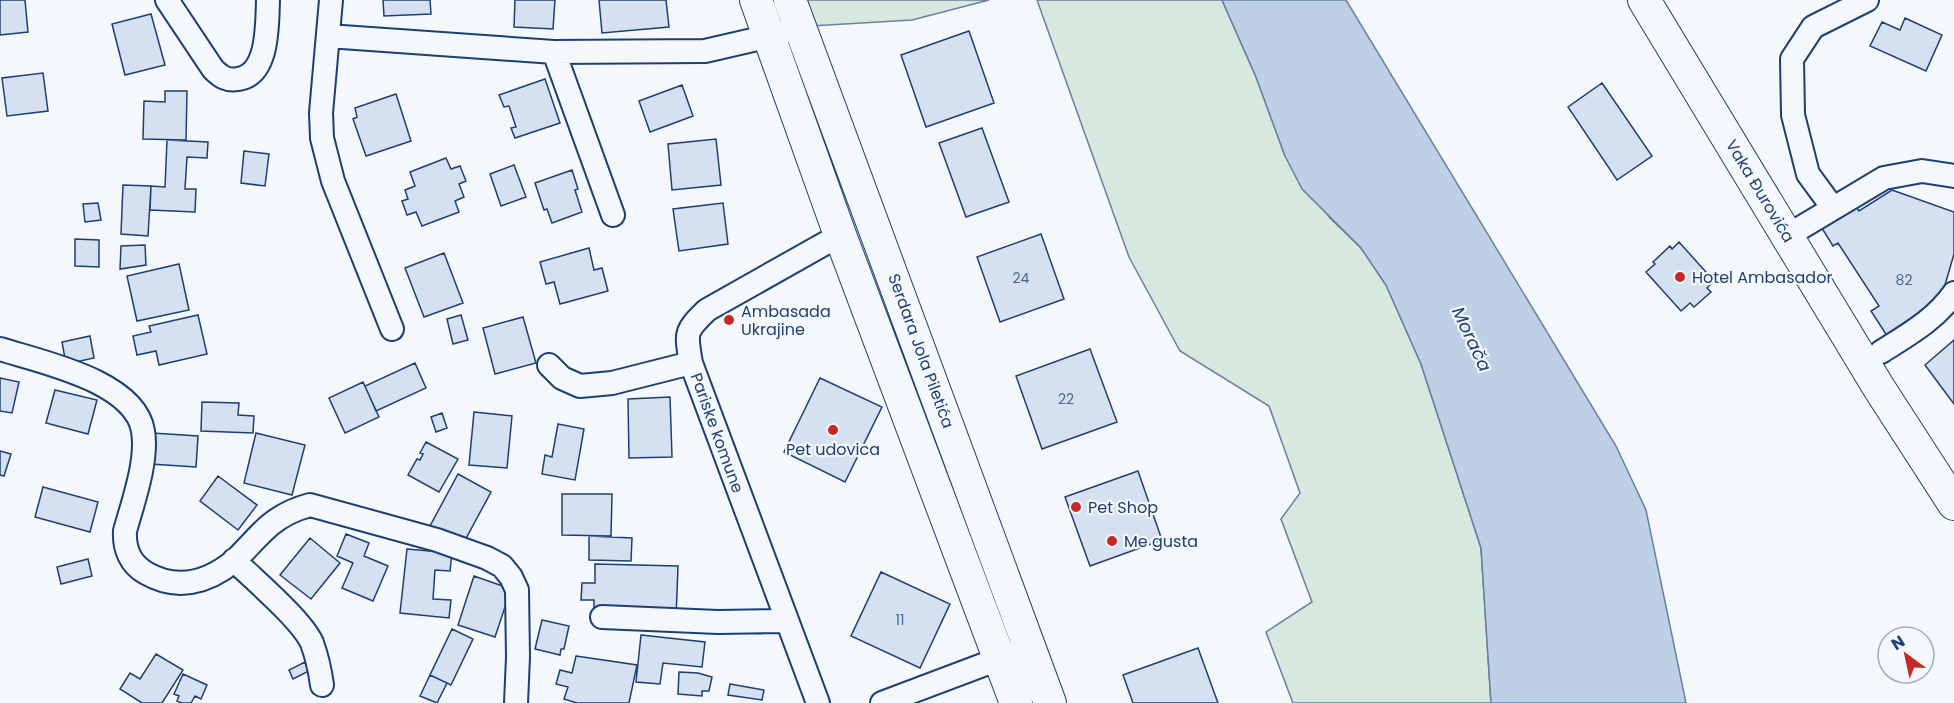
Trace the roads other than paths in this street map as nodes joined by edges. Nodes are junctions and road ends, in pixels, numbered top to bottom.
1 (167, 0) edge
2 (268, 0) edge
3 (756, 0) edge
4 (1644, 0) edge
5 (1867, 0) edge
6 (327, 13) edge
7 (795, 13) edge
8 (770, 36) junction
9 (554, 52) junction
10 (1954, 176) edge
11 (1833, 208) junction
12 (614, 215) dead end
13 (840, 236) junction
14 (1787, 236) junction
15 (1954, 293) edge
16 (392, 328) dead end
17 (0, 349) edge
18 (1881, 352) dead end
19 (692, 363) junction
20 (549, 364) dead end
21 (1954, 504) edge
22 (234, 560) junction
23 (602, 617) dead end
24 (787, 621) junction
25 (1030, 648) junction
26 (999, 659) junction
27 (322, 685) dead end
28 (516, 703) edge
29 (818, 703) edge
30 (882, 703) edge
31 (1016, 703) edge
32 (1050, 703) edge

1 - 2 street
3 - 8 main road
4 - 14 main road, Vaka Đurovića
5 - 11 street
6 - 9 street
6 - 16 street
7 - 8 street
7 - 25 main road, Serdara Jola Piletića
8 - 9 street
8 - 13 main road
9 - 12 street
10 - 11 street
11 - 14 street
13 - 19 street, Pariske komune
13 - 26 main road
14 - 21 main road, Vaka Đurovića
15 - 18 street
17 - 22 street
19 - 20 street
19 - 24 street, Pariske komune
22 - 27 street
22 - 28 street
23 - 24 street
24 - 29 street, Pariske komune
25 - 26 street
25 - 32 main road, Serdara Jola Piletića
26 - 30 street
26 - 31 main road

